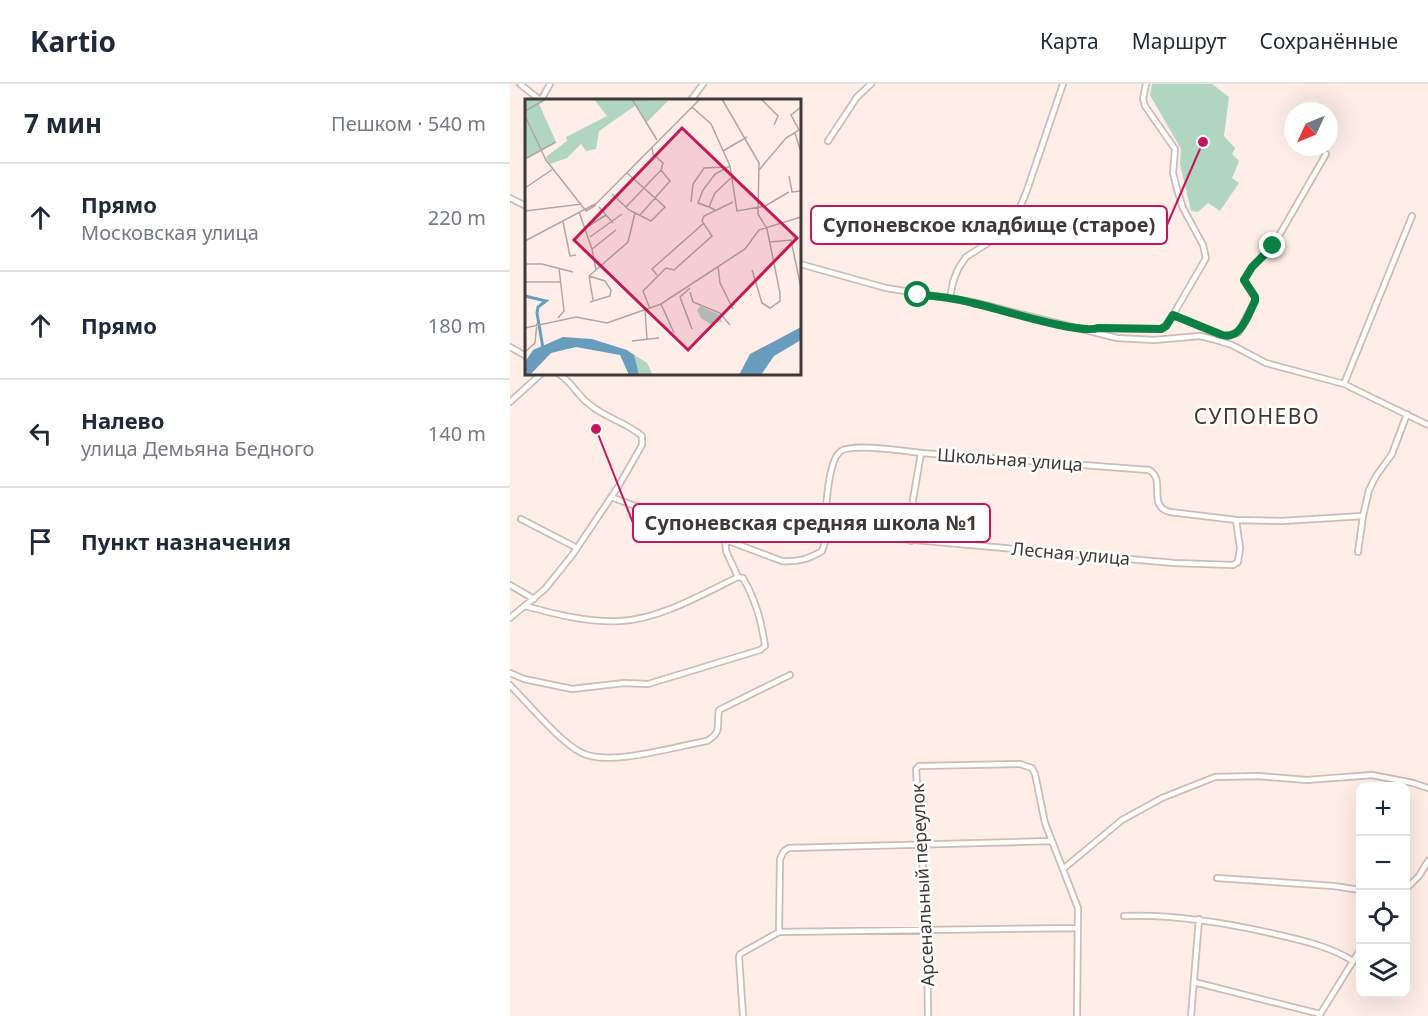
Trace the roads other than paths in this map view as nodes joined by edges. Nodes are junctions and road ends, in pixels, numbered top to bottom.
1 (520, 84) edge
2 (550, 84) edge
3 (703, 84) edge
4 (871, 84) edge
5 (1063, 84) edge
6 (1146, 84) edge
7 (540, 99) edge
8 (542, 99) edge
9 (692, 99) edge
10 (828, 141) dead end
11 (1325, 156) edge
12 (510, 198) edge
13 (525, 206) edge
14 (1412, 216) dead end
15 (801, 264) edge
16 (950, 298) junction
17 (1173, 315) junction
18 (1092, 331) junction
19 (510, 347) edge
20 (525, 355) edge
21 (540, 375) edge
22 (561, 375) edge
23 (1344, 384) junction
24 (510, 402) edge
25 (1407, 414) junction
26 (1428, 425) edge
27 (921, 453) junction
28 (611, 497) junction
29 (1363, 516) junction
30 (521, 519) dead end
31 (1236, 520) junction
32 (825, 532) junction
33 (725, 539) junction
34 (911, 541) junction
35 (577, 548) junction
36 (1358, 552) dead end
37 (738, 577) junction
38 (510, 585) edge
39 (534, 599) junction
40 (525, 606) junction
41 (510, 618) edge
42 (510, 673) edge
43 (790, 675) dead end
44 (510, 685) edge
45 (1428, 788) edge
46 (1052, 841) junction
47 (920, 846) junction
48 (1428, 861) edge
49 (1063, 869) junction
50 (1217, 878) dead end
51 (1410, 884) edge
52 (1356, 889) edge
53 (1124, 916) dead end
54 (1199, 919) junction
55 (1078, 928) junction
56 (927, 930) junction
57 (778, 932) junction
58 (1356, 956) edge
59 (1353, 961) junction
60 (1194, 981) junction
61 (1320, 1015) edge
62 (743, 1016) edge
63 (928, 1016) edge
64 (1077, 1016) edge
65 (1191, 1016) edge

1 - 7 street
2 - 8 street
3 - 9 street
4 - 10 street
5 - 16 street
6 - 17 street
11 - 17 street
12 - 13 street
14 - 23 street
15 - 16 street
16 - 18 street
17 - 18 street
18 - 23 street
19 - 20 street
21 - 24 street
22 - 28 street
23 - 25 street
25 - 26 street
25 - 29 street
27 - 31 street, Школьная улица
27 - 32 street, Школьная улица
27 - 34 street
28 - 33 street, Школьная улица
28 - 35 street
29 - 31 street, Школьная улица
29 - 36 street
30 - 35 street
31 - 34 street, Лесная улица
32 - 33 street, Школьная улица
32 - 34 street, Лесная улица
33 - 37 street
35 - 39 street
37 - 40 street
37 - 42 street
38 - 39 street
39 - 40 street
40 - 41 street
43 - 44 street
45 - 49 street
46 - 47 street
46 - 47 street, Арсенальный переулок
46 - 49 street, Арсенальный переулок
47 - 56 street, Арсенальный переулок
47 - 57 street
48 - 51 street
49 - 55 street, Арсенальный переулок
50 - 52 street
53 - 54 street
54 - 59 street
54 - 60 street
55 - 56 street
55 - 64 street, Арсенальный переулок
56 - 57 street
56 - 63 street, Арсенальный переулок
57 - 62 street
58 - 59 street
59 - 61 street
60 - 61 street
60 - 65 street

